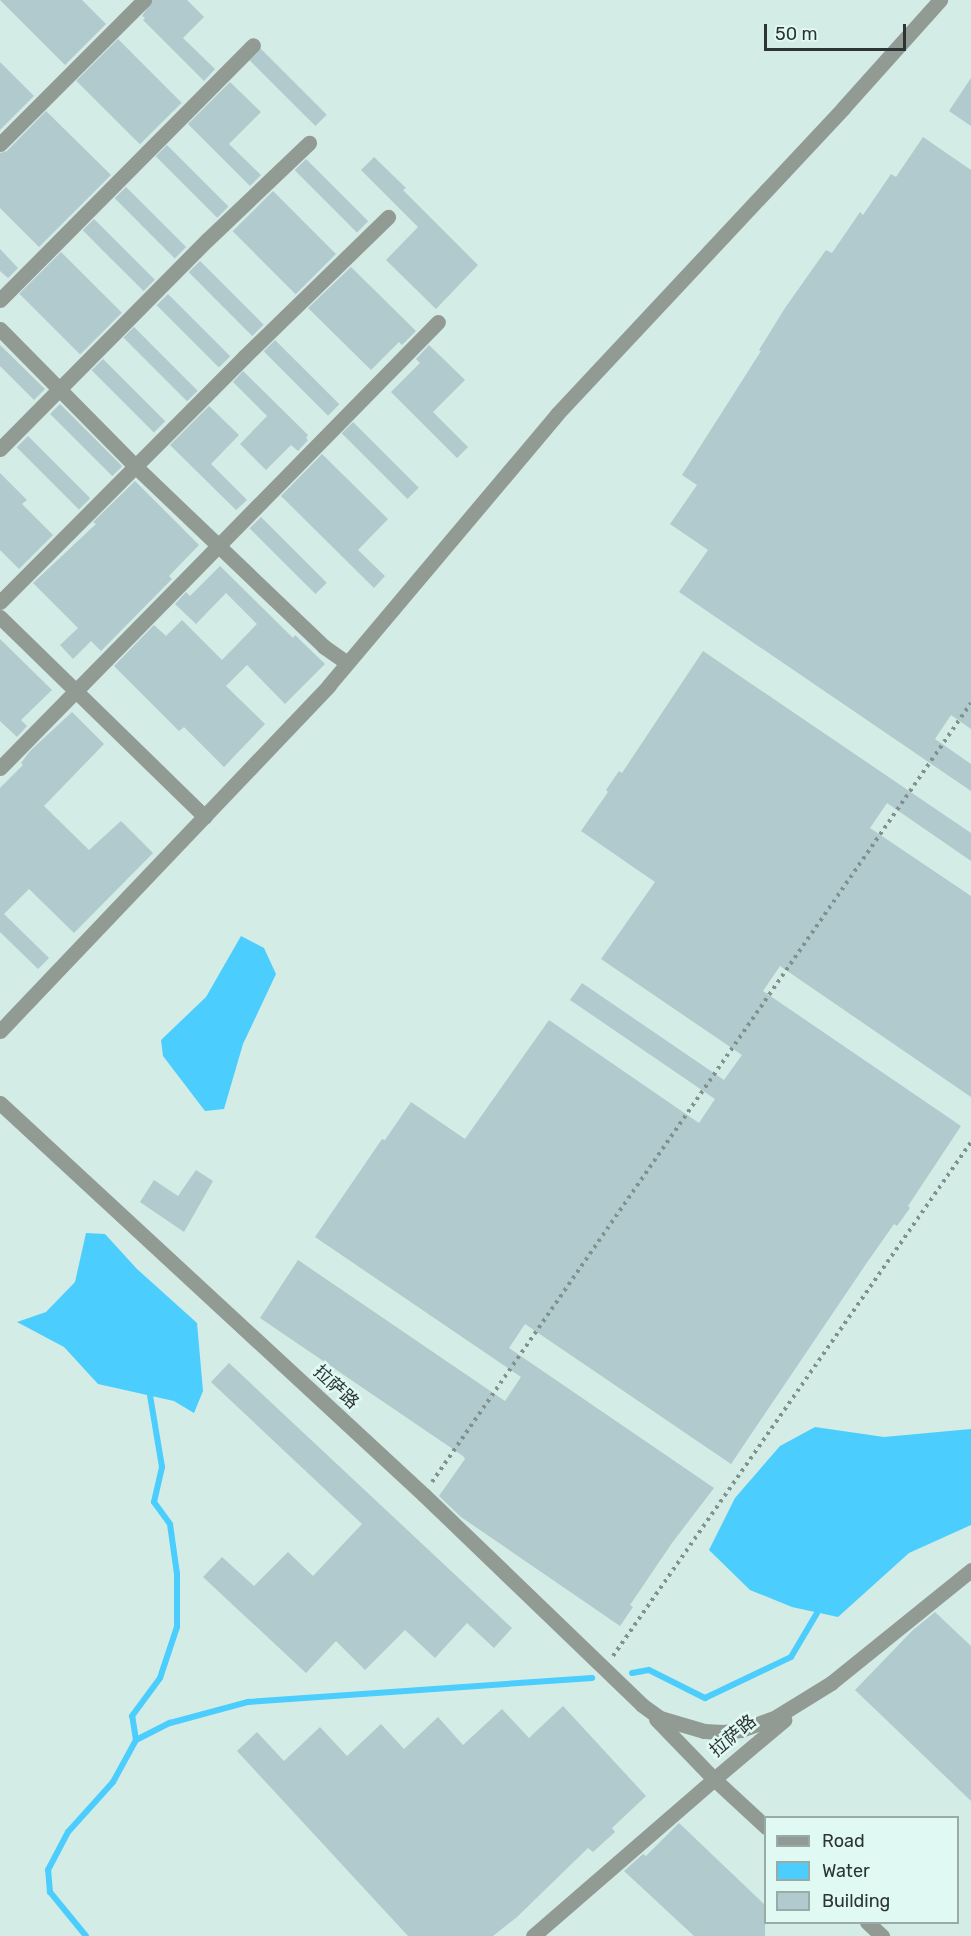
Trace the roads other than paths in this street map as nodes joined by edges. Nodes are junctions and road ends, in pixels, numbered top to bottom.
1 (144, 0) edge
2 (940, 0) edge
3 (253, 45) dead end
4 (309, 142) dead end
5 (0, 144) edge
6 (388, 217) dead end
7 (0, 300) edge
8 (438, 322) dead end
9 (0, 329) edge
10 (60, 389) junction
11 (0, 449) edge
12 (135, 467) junction
13 (220, 545) junction
14 (0, 602) edge
15 (0, 617) edge
16 (346, 662) junction
17 (76, 691) junction
18 (0, 768) edge
19 (205, 816) junction
20 (0, 1032) edge
21 (0, 1103) edge
22 (971, 1570) edge
23 (831, 1683) junction
24 (642, 1705) junction
25 (714, 1779) junction
26 (764, 1826) edge
27 (868, 1924) edge
28 (533, 1936) edge
29 (882, 1936) edge

1 - 5 street
2 - 16 street
3 - 7 street
4 - 10 street
6 - 12 street
8 - 13 street
9 - 10 street
10 - 11 street
10 - 12 street
12 - 13 street
12 - 14 street
13 - 16 street
13 - 17 street
15 - 17 street
16 - 19 street
17 - 18 street
17 - 19 street
19 - 20 street
21 - 24 street, 拉萨路
22 - 23 street, 拉萨路
23 - 24 street, 拉萨路
23 - 25 street, 拉萨路
24 - 25 street, 拉萨路
25 - 26 street
25 - 28 street
27 - 29 street

